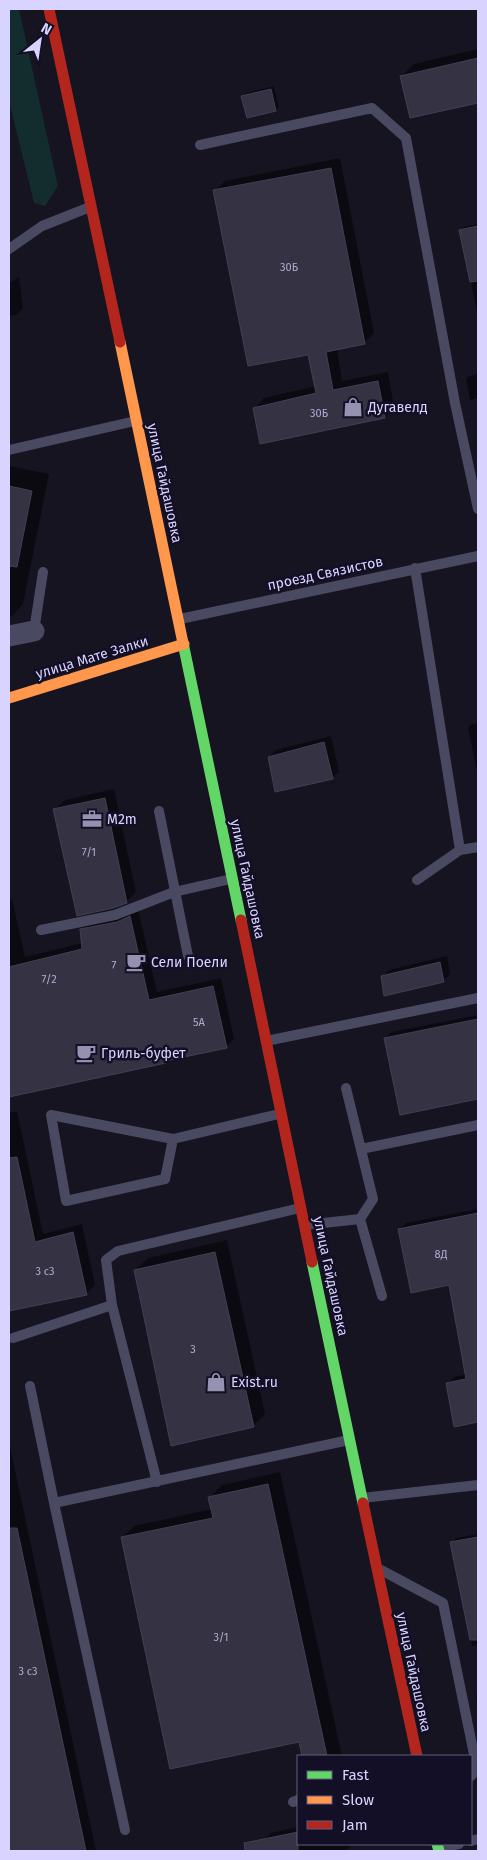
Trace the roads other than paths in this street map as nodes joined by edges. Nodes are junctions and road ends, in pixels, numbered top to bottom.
1 (49, 9) edge
2 (200, 145) dead end
3 (91, 206) junction
4 (9, 249) edge
5 (136, 421) junction
6 (9, 450) edge
7 (478, 509) edge
8 (478, 556) edge
9 (415, 568) junction
10 (43, 572) dead end
11 (179, 619) junction
12 (34, 631) joint
13 (9, 636) edge
14 (184, 644) junction
15 (9, 698) edge
16 (158, 811) dead end
17 (478, 847) edge
18 (460, 850) junction
19 (232, 879) junction
20 (417, 880) dead end
21 (174, 892) junction
22 (41, 930) dead end
23 (188, 956) dead end
24 (478, 998) edge
25 (265, 1041) junction
26 (346, 1088) dead end
27 (280, 1114) junction
28 (478, 1125) edge
29 (173, 1139) junction
30 (361, 1148) junction
31 (301, 1208) junction
32 (360, 1219) junction
33 (304, 1225) junction
34 (382, 1296) dead end
35 (112, 1305) junction
36 (13, 1338) dead end
37 (30, 1386) dead end
38 (350, 1440) junction
39 (157, 1482) junction
40 (478, 1485) edge
41 (362, 1498) junction
42 (54, 1502) junction
43 (376, 1568) junction
44 (417, 1755) edge
45 (472, 1775) edge
46 (125, 1830) dead end
47 (454, 1845) edge
48 (438, 1848) edge

1 - 3 main road, улица Гайдашовка
2 - 7 lane
3 - 4 lane
3 - 5 main road, улица Гайдашовка
5 - 6 lane
5 - 11 main road, улица Гайдашовка
8 - 9 lane, проезд Связистов
9 - 11 lane, проезд Связистов
9 - 18 lane
10 - 12 lane
11 - 14 main road, улица Гайдашовка
12 - 13 street
14 - 15 main road, улица Мате Залки
14 - 19 main road, улица Гайдашовка
16 - 21 lane
17 - 18 lane
18 - 20 lane
19 - 21 lane
19 - 25 main road, улица Гайдашовка
21 - 22 lane
21 - 23 lane
24 - 25 lane
25 - 27 main road, улица Гайдашовка
26 - 30 lane
27 - 29 lane
27 - 31 main road, улица Гайдашовка
28 - 30 lane
29 - 29 lane
30 - 32 lane
31 - 33 main road, улица Гайдашовка
31 - 35 lane
32 - 33 lane
32 - 34 lane
33 - 38 main road, улица Гайдашовка
35 - 36 lane
35 - 39 lane
37 - 42 lane
38 - 39 lane
38 - 41 main road, улица Гайдашовка
39 - 42 lane
40 - 41 lane
41 - 43 main road, улица Гайдашовка
42 - 46 lane
43 - 44 main road, улица Гайдашовка
43 - 45 lane
47 - 48 lane

